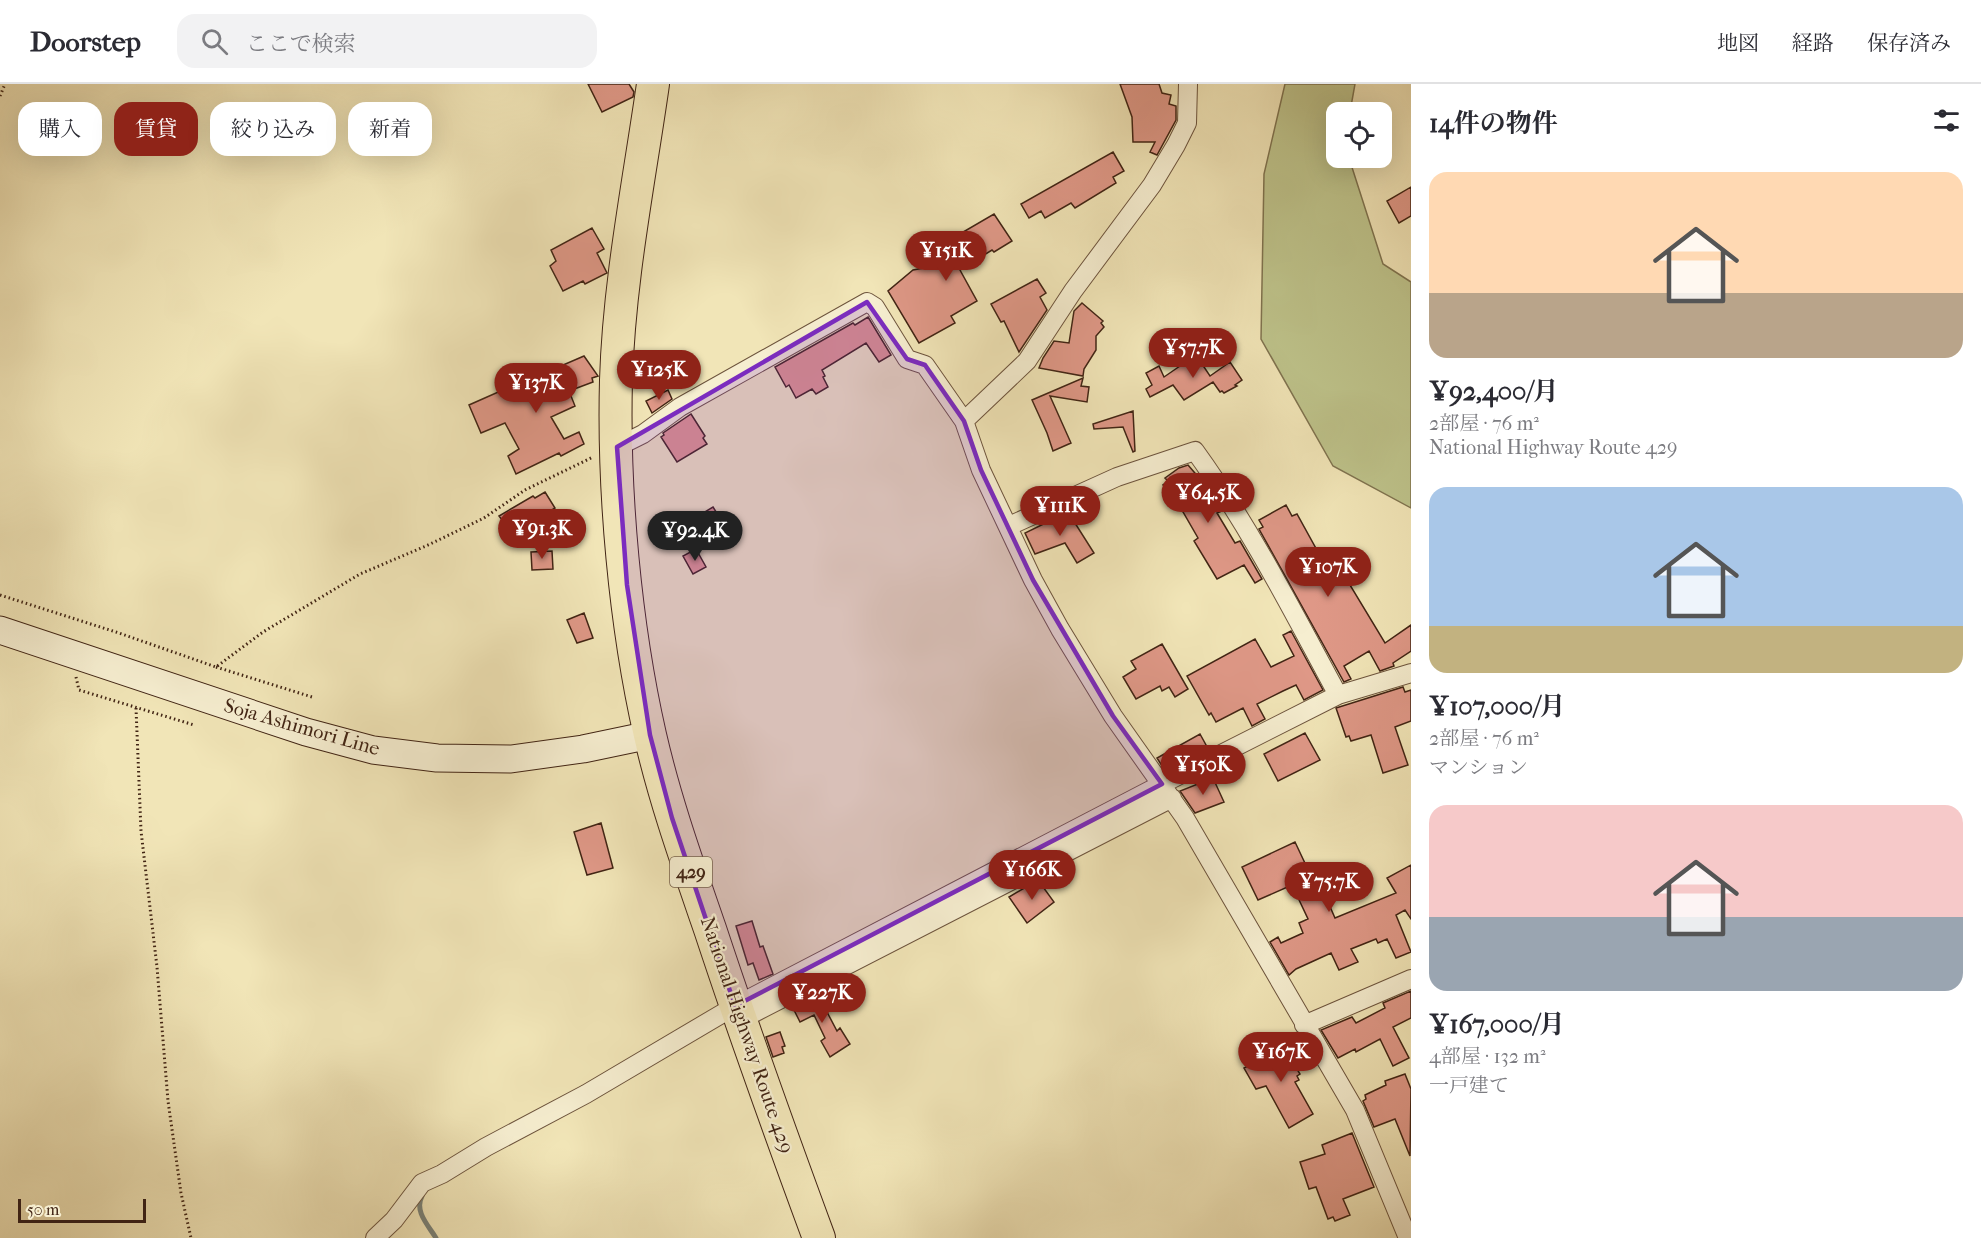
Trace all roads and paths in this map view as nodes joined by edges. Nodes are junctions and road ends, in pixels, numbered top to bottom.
1 (5, 84) edge
2 (653, 84) edge
3 (1188, 84) edge
4 (0, 96) edge
5 (964, 422) junction
6 (617, 447) junction
7 (1009, 526) junction
8 (0, 595) edge
9 (0, 630) edge
10 (216, 667) junction
11 (1411, 673) edge
12 (66, 674) dead end
13 (1338, 695) junction
14 (312, 697) dead end
15 (136, 708) junction
16 (194, 725) dead end
17 (650, 735) junction
18 (1167, 791) junction
19 (1411, 979) edge
20 (738, 1012) junction
21 (1304, 1025) junction
22 (191, 1238) edge
23 (375, 1238) edge
24 (819, 1238) edge
25 (1408, 1238) edge

1 - 4 path
2 - 6 highway, National Highway Route 429 / 429
3 - 5 street
5 - 6 street
5 - 7 street
6 - 10 path
6 - 17 highway, National Highway Route 429 / 429
7 - 13 street
7 - 18 street
8 - 10 path
9 - 17 main road, Soja Ashimori Line
10 - 14 path
11 - 13 street
12 - 15 path
13 - 18 street
15 - 16 path
15 - 22 path
17 - 20 highway, National Highway Route 429 / 429
18 - 20 street
18 - 21 street
19 - 21 street
20 - 23 street
20 - 24 highway, National Highway Route 429 / 429
21 - 25 street

